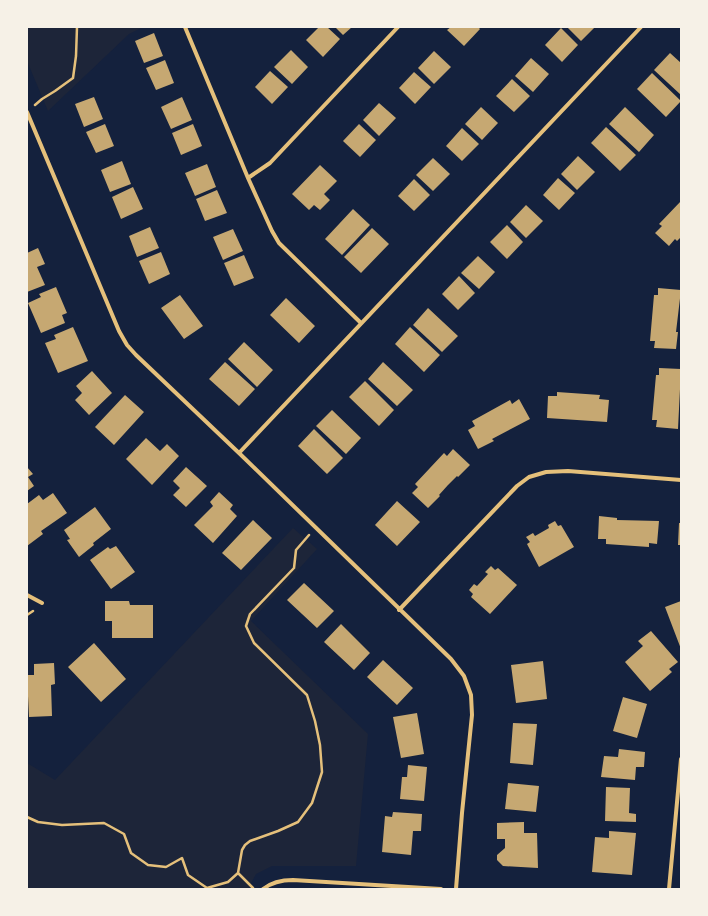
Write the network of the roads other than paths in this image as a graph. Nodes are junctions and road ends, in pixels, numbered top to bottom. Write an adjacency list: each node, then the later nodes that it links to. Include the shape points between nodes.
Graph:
1 (185, 27): 5 (street)
2 (398, 27): 5 (street, via 270,163)
3 (641, 27): 6 (street)
4 (27, 112): 7 (street, via 119,331 136,355)
5 (248, 178): 6 (street, via 279,243)
6 (361, 323): 7 (street)
7 (240, 453): 11 (street)
8 (681, 480): 11 (street, via 568,471 546,472 529,478 517,486)
9 (27, 595): 10 (street)
10 (42, 603)
11 (399, 610): 15 (street, via 451,659 464,676 471,695 472,716)
12 (681, 759): 16 (street)
13 (262, 889): 14 (street, via 268,884 294,880)
14 (441, 889)
15 (456, 889)
16 (669, 889)

